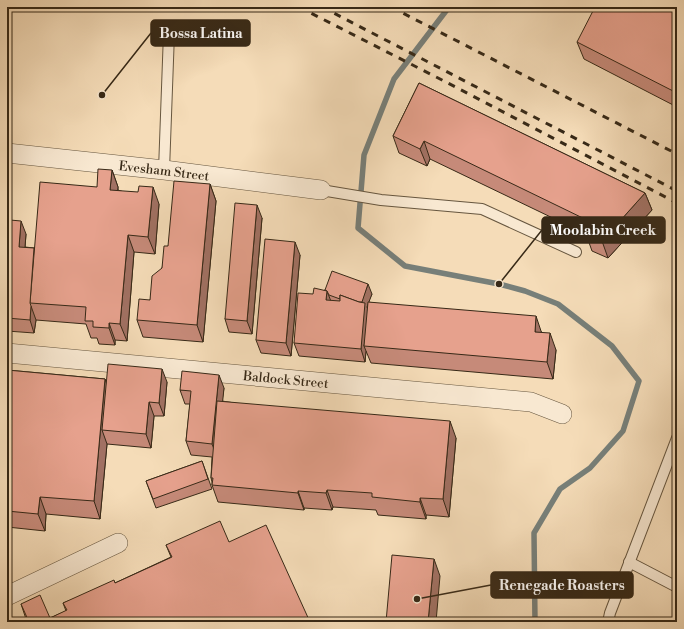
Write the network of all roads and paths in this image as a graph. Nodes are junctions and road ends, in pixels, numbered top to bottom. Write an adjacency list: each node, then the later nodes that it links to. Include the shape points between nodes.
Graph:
1 (168, 33): 3 (lane)
2 (7, 153): 3 (street, Evesham Street)
3 (164, 170): 4 (street, Evesham Street)
4 (321, 190): 5 (lane, via 381,200 482,209)
5 (576, 252)
6 (7, 353): 7 (street, Baldock Street, via 531,402)
7 (562, 414)
8 (677, 438): 10 (lane)
9 (118, 543): 12 (street)
10 (629, 562): 11 (lane); 13 (lane)
11 (677, 587)
12 (7, 596)
13 (608, 622)

